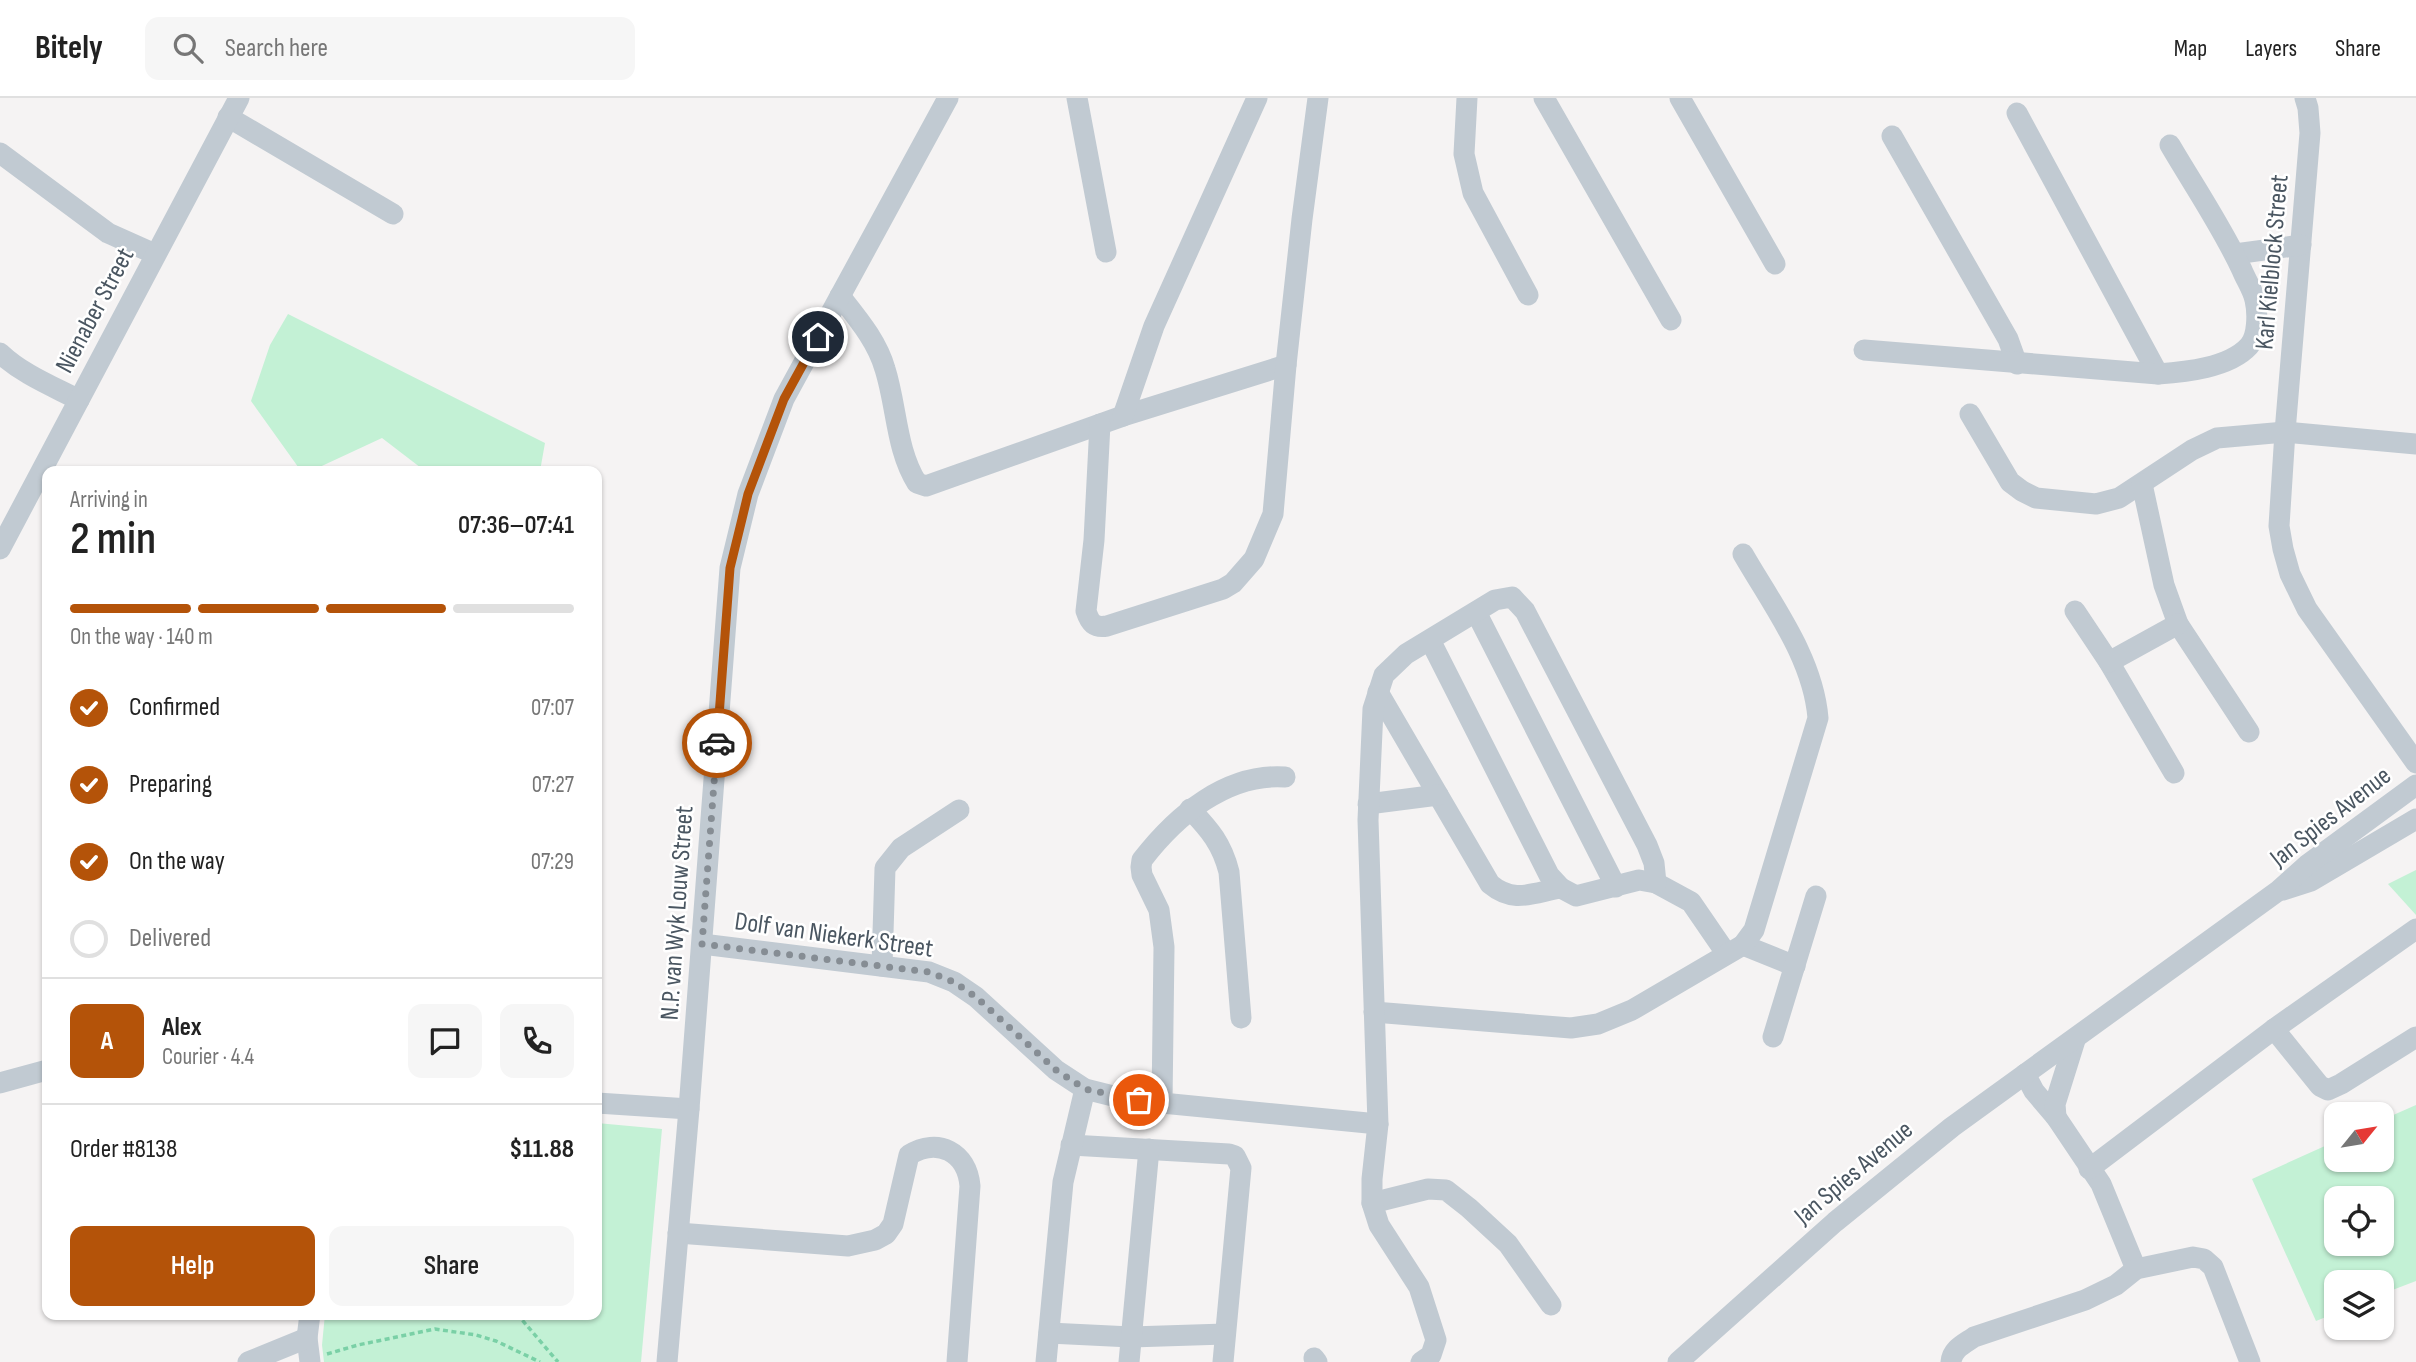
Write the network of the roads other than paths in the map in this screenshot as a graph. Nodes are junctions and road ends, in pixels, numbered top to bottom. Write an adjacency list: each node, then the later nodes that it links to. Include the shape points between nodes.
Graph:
1 (239, 98): 11 (street, Nienaber Street)
2 (948, 98): 22 (street, N.P. van Wyk Louw Street)
3 (1077, 98): 17 (street)
4 (1257, 98): 31 (street, via 1154,326)
5 (1318, 98): 27 (street)
6 (1467, 98): 21 (street, via 1464,154 1473,193)
7 (1544, 98): 23 (street)
8 (1680, 98): 20 (street)
9 (2305, 98): 16 (street, Karl Kielblock Street, via 2310,133)
10 (2017, 113): 28 (street)
11 (228, 117): 15 (street); 18 (street, Nienaber Street)
12 (1892, 136): 26 (street, via 2003,329)
13 (2170, 145): 19 (street)
14 (0, 153): 18 (street, via 108,233)
15 (393, 214)
16 (2301, 245): 19 (street); 33 (street, Karl Kielblock Street)
17 (1106, 252)
18 (155, 254): 29 (street, Nienaber Street)
19 (2235, 254): 28 (street, via 2255,299 2254,336 2249,346 2215,365)
20 (1775, 264)
21 (1528, 295)
22 (840, 296): 32 (street, via 876,345 904,456 918,483 938,483); 62 (street, N.P. van Wyk Louw Street, via 784,399 748,494 730,568)
23 (1671, 320)
24 (1864, 350): 26 (street)
25 (0, 353): 29 (street)
26 (2017, 364): 28 (street)
27 (1286, 365): 31 (street); 32 (street, via 1273,514 1254,559 1223,589 1104,627 1090,622 1086,611)
28 (2158, 374)
29 (79, 400): 35 (street, Nienaber Street)
30 (1970, 414): 36 (street, via 2010,482 2036,498 2096,505)
31 (1123, 416): 32 (street)
32 (1100, 424)
33 (2285, 432): 34 (street); 36 (street, via 2217,438); 47 (street, Karl Kielblock Street, via 2279,526 2290,574 2307,609)
34 (2416, 443)
35 (51, 466)
36 (2142, 484): 42 (street, via 2164,585)
37 (40, 493): 38 (street, Nienaber Street)
38 (0, 549)
39 (1744, 554): 63 (street, via 1807,666 1818,718 1754,930)
40 (2076, 611): 44 (street)
41 (1476, 612): 43 (street); 56 (street, via 1495,600 1512,597 1525,611 1647,845); 57 (street)
42 (2178, 624): 44 (street); 46 (street)
43 (1430, 640): 45 (street, via 1384,675); 58 (street, via 1549,875)
44 (2109, 662): 48 (street)
45 (1378, 692): 51 (street); 52 (street)
46 (2249, 732)
47 (2416, 763)
48 (2174, 773)
49 (1285, 777): 53 (street, via 1229,787)
50 (2416, 785): 59 (street, Jan Spies Avenue, via 2306,865)
51 (1438, 795): 52 (street); 58 (street, via 1490,884 1501,893 1511,897)
52 (1368, 804): 66 (street)
53 (1190, 809): 67 (street, via 1218,842 1229,872); 77 (street, via 1151,848 1141,867 1158,910 1164,947)
54 (959, 810): 64 (street, via 901,848 885,868)
55 (2416, 819): 59 (street, Jan Spies Avenue, via 2311,881)
56 (1656, 883): 57 (street, via 1639,880); 63 (street, via 1691,902)
57 (1616, 887): 58 (street, via 1577,896)
58 (1561, 888)
59 (2278, 891): 71 (street, Jan Spies Avenue)
60 (1816, 896): 65 (street)
61 (2416, 929): 68 (street)
62 (702, 944): 64 (street, Dolf van Niekerk Street); 78 (street, N.P. van Wyk Louw Street)
63 (1735, 949): 65 (street); 66 (street, via 1632,1010 1598,1024 1571,1028)
64 (882, 966): 75 (street, Dolf van Niekerk Street, via 929,972 954,982 1056,1070)
65 (1795, 966): 69 (street)
66 (1374, 1012): 80 (street)
67 (1241, 1018)
68 (2274, 1029): 70 (street, via 2328,1090); 83 (street)
69 (1773, 1037)
70 (2416, 1037)
71 (2075, 1040): 73 (street, Jan Spies Avenue); 79 (street, via 2055,1104)
72 (42, 1071): 74 (street)
73 (2025, 1074): 79 (street); 101 (street, Jan Spies Avenue, via 1835,1222)
74 (0, 1083)
75 (1085, 1089): 77 (street, Dolf van Niekerk Street); 81 (street)
76 (602, 1103): 78 (street)
77 (1162, 1103): 80 (street, Dolf van Niekerk Street)
78 (689, 1109): 85 (street, N.P. van Wyk Louw Street)
79 (2056, 1117): 83 (street)
80 (1378, 1125): 84 (street)
81 (1072, 1145): 82 (street); 89 (street, via 1063,1182)
82 (1149, 1149): 90 (street, via 1229,1154 1239,1162); 91 (street)
83 (2089, 1169): 86 (street, via 2105,1192)
84 (1373, 1203): 87 (street, via 1428,1189 1446,1190 1508,1244); 100 (street, via 1379,1225 1419,1287 1436,1340 1431,1355)
85 (678, 1233): 95 (street, N.P. van Wyk Louw Street); 96 (street, via 848,1246 875,1240 893,1224 909,1155 928,1148 954,1152 968,1168 970,1186)
86 (2136, 1269): 102 (street, via 2085,1300 1974,1337 1958,1347); 103 (street, via 2193,1257 2210,1262)
87 (1551, 1305)
88 (309, 1320): 92 (street)
89 (1049, 1334): 91 (street); 97 (street)
90 (1225, 1334): 91 (street); 99 (street)
91 (1132, 1337): 98 (street)
92 (307, 1338): 93 (street); 94 (street)
93 (318, 1358)
94 (248, 1362)
95 (667, 1362)
96 (957, 1362)
97 (1046, 1362)
98 (1129, 1362)
99 (1223, 1362)
100 (1421, 1362)
101 (1678, 1362)
102 (1951, 1362)
103 (2250, 1362)

